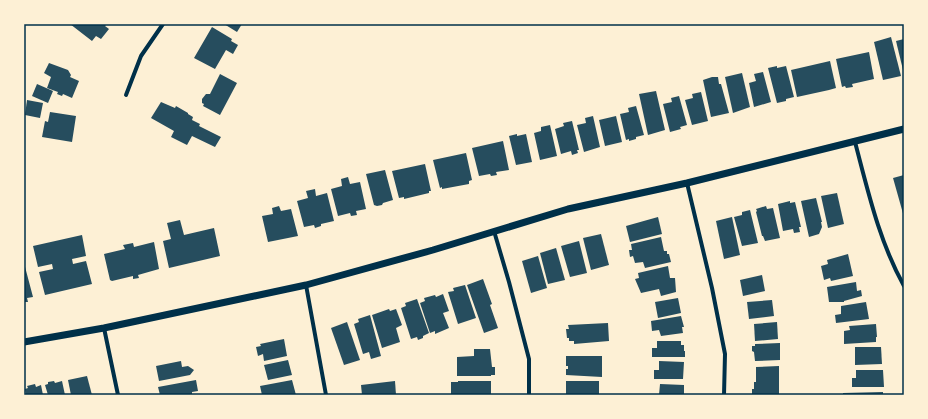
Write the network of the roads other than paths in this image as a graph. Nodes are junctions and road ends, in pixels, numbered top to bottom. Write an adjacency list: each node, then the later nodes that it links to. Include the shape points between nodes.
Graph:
1 (163, 24): 2 (street, via 141,56)
2 (126, 96)
3 (904, 129): 4 (street)
4 (855, 142): 5 (street); 8 (street, via 873,212)
5 (687, 184): 6 (street, via 568,209); 14 (street, via 725,354)
6 (494, 231): 7 (street); 13 (street, via 529,359)
7 (306, 285): 9 (street); 12 (street)
8 (904, 286)
9 (104, 328): 10 (street); 11 (street)
10 (24, 342)
11 (118, 395)
12 (326, 395)
13 (529, 395)
14 (724, 395)

